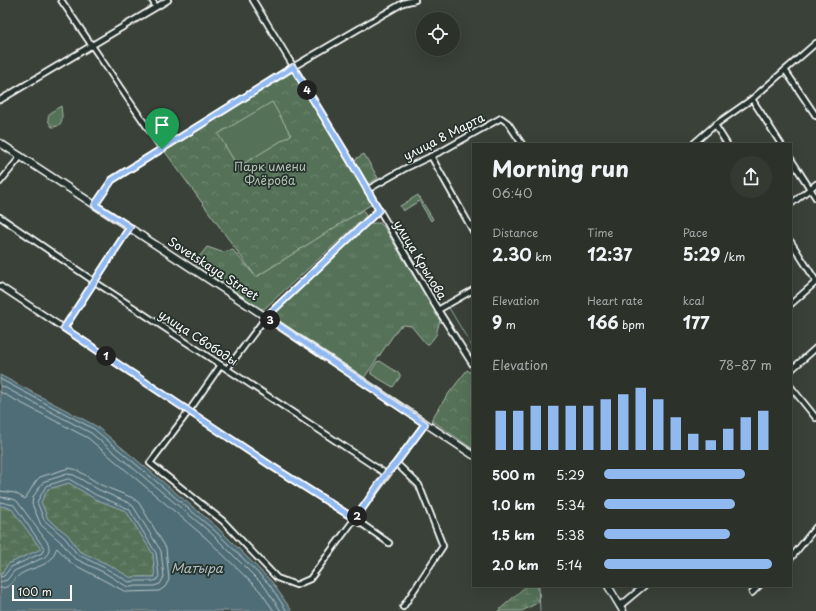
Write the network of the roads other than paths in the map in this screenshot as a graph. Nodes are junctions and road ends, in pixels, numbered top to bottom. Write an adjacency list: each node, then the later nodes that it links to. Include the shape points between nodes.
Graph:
1 (60, 0): 8 (street)
2 (152, 0): 6 (street)
3 (168, 0): 6 (street)
4 (253, 0): 9 (street, улица Крылова)
5 (415, 0): 9 (street, via 403,3)
6 (156, 7): 8 (street)
7 (816, 43): 10 (street)
8 (91, 45): 12 (street); 20 (street)
9 (293, 67): 20 (street); 27 (street, улица Крылова)
10 (785, 70): 11 (street); 13 (street)
11 (752, 99): 14 (street); 19 (street)
12 (0, 100)
13 (816, 116)
14 (715, 125): 17 (street); 18 (street)
15 (0, 143): 21 (main road, Sovetskaya Street)
16 (521, 143): 22 (street, улица 8 Марта, via 508,122 501,118)
17 (693, 143)
18 (726, 143)
19 (780, 143)
20 (162, 149): 30 (street, via 112,180)
21 (20, 156): 24 (street); 30 (main road, Sovetskaya Street)
22 (431, 156): 27 (street, улица 8 Марта); 34 (street)
23 (792, 161): 26 (street)
24 (0, 182)
25 (816, 184): 26 (street)
26 (810, 189): 28 (street); 29 (street)
27 (367, 190): 31 (street, улица Крылова)
28 (816, 198)
29 (792, 203)
30 (95, 205): 33 (main road, Sovetskaya Street)
31 (379, 210): 41 (street, улица Крылова); 42 (street)
32 (0, 217): 37 (street, улица Свободы)
33 (130, 227): 37 (street); 42 (main road, Sovetskaya Street)
34 (472, 229)
35 (792, 244): 36 (street)
36 (816, 281): 40 (street)
37 (95, 282): 43 (street); 46 (street, улица Свободы)
38 (0, 286): 43 (street)
39 (472, 291): 41 (street)
40 (792, 303)
41 (438, 310): 45 (street, улица Крылова)
42 (266, 317): 47 (street); 52 (main road, Sovetskaya Street)
43 (64, 328): 50 (street)
44 (816, 348): 48 (street)
45 (472, 363)
46 (221, 365): 47 (street, улица Свободы); 50 (street)
47 (227, 369): 55 (street, улица Свободы)
48 (792, 369)
49 (792, 388): 51 (street)
50 (189, 411): 56 (street); 56 (street, via 150,463 223,521 277,578 296,585 310,579)
51 (816, 418)
52 (425, 424): 53 (main road, Sovetskaya Street); 54 (street)
53 (472, 454)
54 (396, 463): 55 (street); 64 (street, via 419,485 443,546)
55 (386, 474): 56 (street)
56 (355, 519): 58 (street)
57 (816, 527): 59 (street)
58 (389, 543)
59 (792, 556)
60 (609, 587): 65 (main road)
61 (643, 587): 65 (street)
62 (758, 587): 63 (street)
63 (752, 593)
64 (403, 607)
65 (622, 608)

